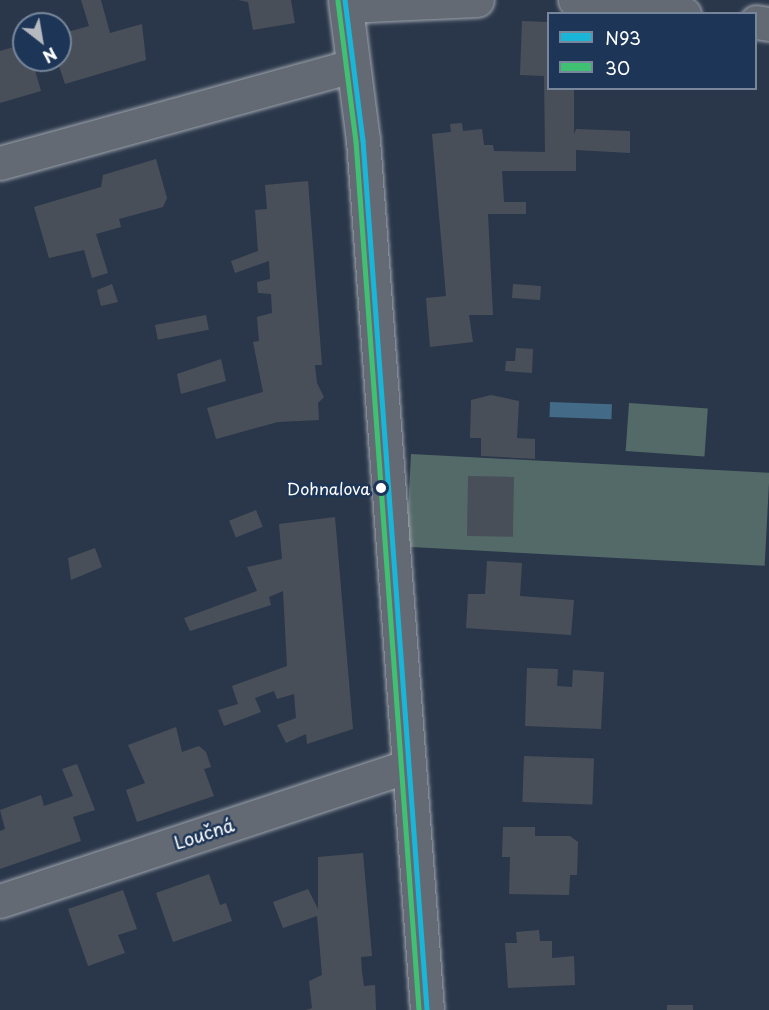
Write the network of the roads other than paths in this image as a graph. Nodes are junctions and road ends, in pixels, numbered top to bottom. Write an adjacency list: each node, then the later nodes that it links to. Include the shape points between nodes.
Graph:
1 (477, 0): 3 (street)
2 (575, 0): 4 (street)
3 (346, 3): 5 (street)
4 (668, 12)
5 (353, 66): 6 (street); 7 (street, via 363,140)
6 (0, 163)
7 (408, 766): 8 (street, Loučná); 9 (street)
8 (0, 901)
9 (427, 1010)

